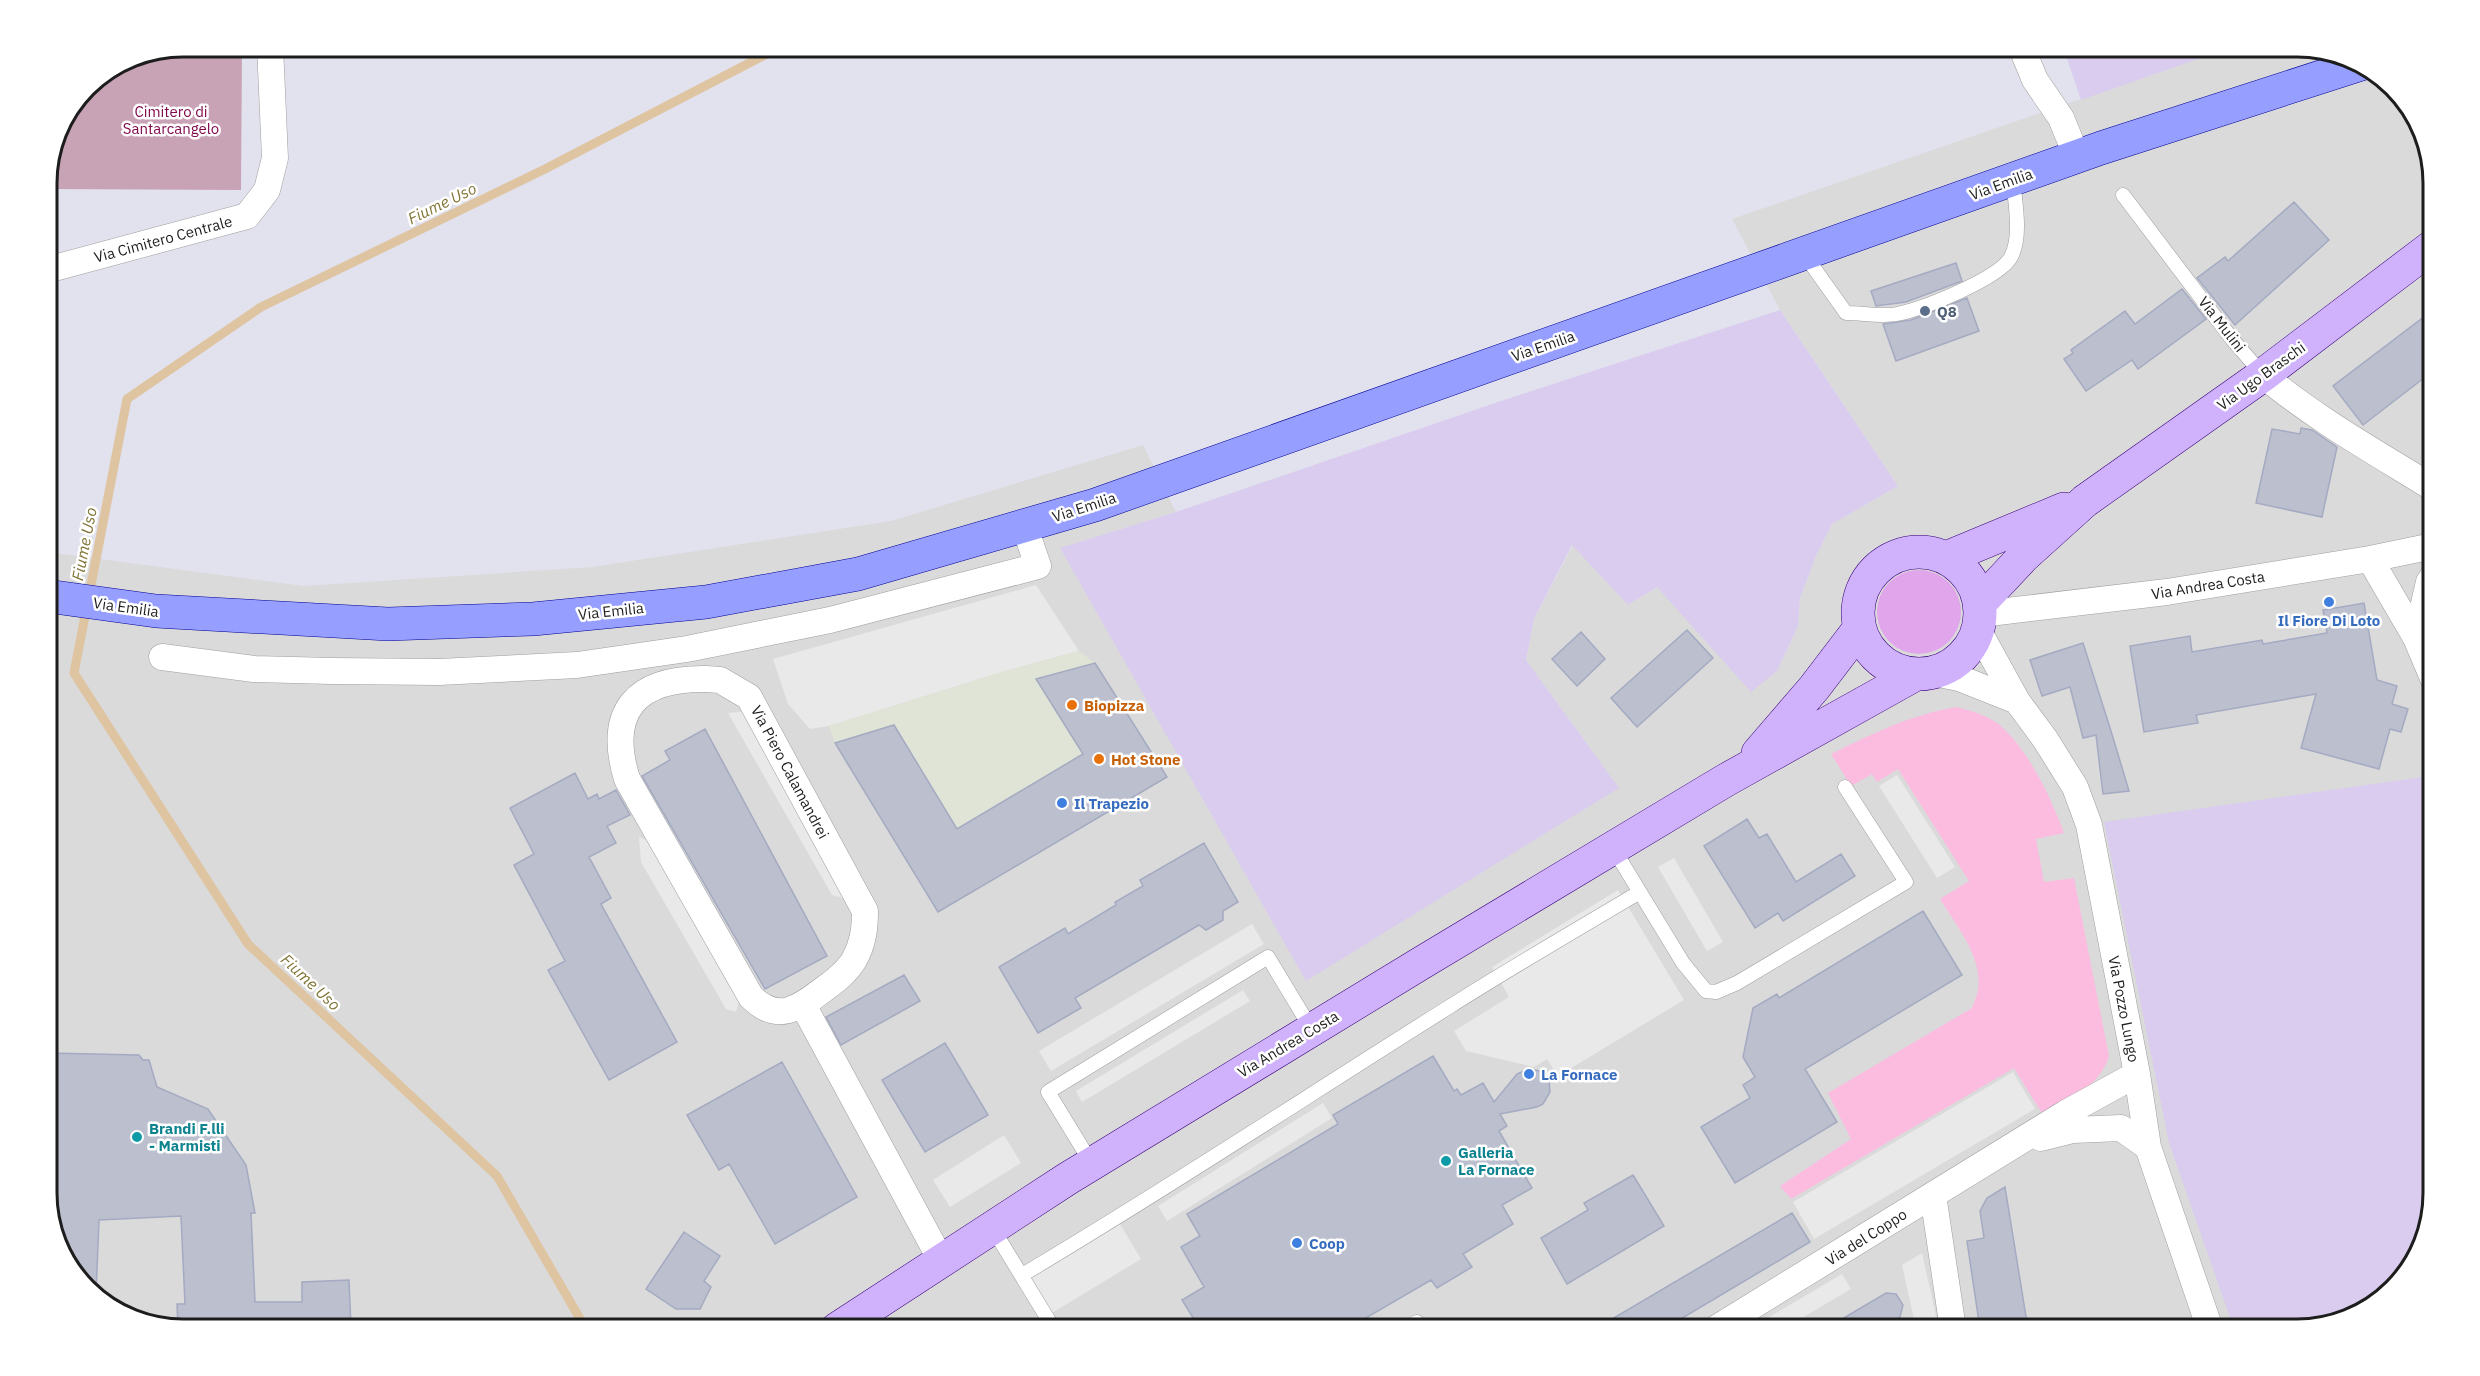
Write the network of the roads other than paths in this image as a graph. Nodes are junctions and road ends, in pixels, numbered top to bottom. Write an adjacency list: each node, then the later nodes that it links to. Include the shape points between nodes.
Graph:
1 (270, 57): 9 (street, Via Cimitero Centrale, via 275,158 267,190 247,216)
2 (2026, 57): 4 (street, via 2061,118)
3 (2348, 68): 4 (main road, Via Emilia)
4 (2077, 157): 5 (main road, Via Emilia)
5 (2013, 180): 7 (main road, Via Emilia); 7 (lane, via 2018,224 2010,258 1980,283 1895,315 1846,313)
6 (2123, 195): 10 (lane, Via Mulini)
7 (1804, 254): 13 (main road, Via Emilia, via 1106,501)
8 (2423, 254): 10 (street, Via Ugo Braschi)
9 (57, 267)
10 (2263, 375): 11 (street, Via Mulini, via 2293,400); 12 (street, Via Ugo Braschi)
11 (2423, 482)
12 (2085, 501): 15 (street, Via Ugo Braschi); 19 (street, Via Ugo Braschi, via 2023,557)
13 (1024, 525): 17 (main road, Via Emilia, via 858,574 706,602 533,620 388,624 156,612); 23 (street, via 1038,566 830,620 687,649 577,665 439,672 254,669)
14 (2423, 548): 16 (street, Via Andrea Costa)
15 (1946, 558): 19 (street, via 1974,584); 20 (street, via 1927,552 1907,552 1888,559 1862,589 1857,609)
16 (2370, 559): 19 (street, Via Andrea Costa, via 2167,592); 21 (street)
17 (57, 597)
18 (2423, 608): 21 (street)
19 (1979, 615): 24 (street, via 1972,644 1962,657 1948,667); 25 (street, Via Pozzo Lungo)
20 (1859, 629): 24 (street, via 1880,661 1897,671); 26 (street, Via Andrea Costa)
21 (2416, 638): 22 (street)
22 (2423, 654)
23 (162, 657)
24 (1925, 674): 25 (street, via 1959,678); 26 (street, Via Andrea Costa)
25 (2017, 700): 32 (street, Via Pozzo Lungo, via 2075,787 2089,825)
26 (1745, 769): 28 (street, Via Andrea Costa)
27 (1845, 787): 29 (lane, via 1906,882 1737,983 1716,992 1706,991 1683,963)
28 (1612, 848): 29 (lane); 31 (street, Via Andrea Costa)
29 (1640, 892): 39 (lane, via 1450,1006)
30 (803, 1005): 30 (street, Via Piero Calamandrei, via 839,978 854,961 864,935 865,911 749,696 720,680 670,680 632,702 623,722 620,738 627,779 751,997 766,1009 787,1011); 38 (street)
31 (1312, 1030): 35 (street, Via Andrea Costa); 35 (lane, via 1268,957 1048,1092)
32 (2137, 1074): 33 (street, Via del Coppo); 34 (street, Via Pozzo Lungo)
33 (2017, 1145): 34 (street, Via del Coppo, via 2073,1130 2121,1128); 36 (street, Via del Coppo)
34 (2148, 1147): 44 (street, Via Pozzo Lungo)
35 (1092, 1164): 37 (street, Via Andrea Costa)
36 (1933, 1195): 42 (street, Via del Coppo); 43 (street)
37 (993, 1229): 38 (street, Via Andrea Costa); 39 (lane)
38 (942, 1262): 40 (street, Via Andrea Costa)
39 (1022, 1275): 41 (lane)
40 (853, 1319)
41 (1048, 1319)
42 (1731, 1319)
43 (1952, 1319)
44 (2207, 1319)

